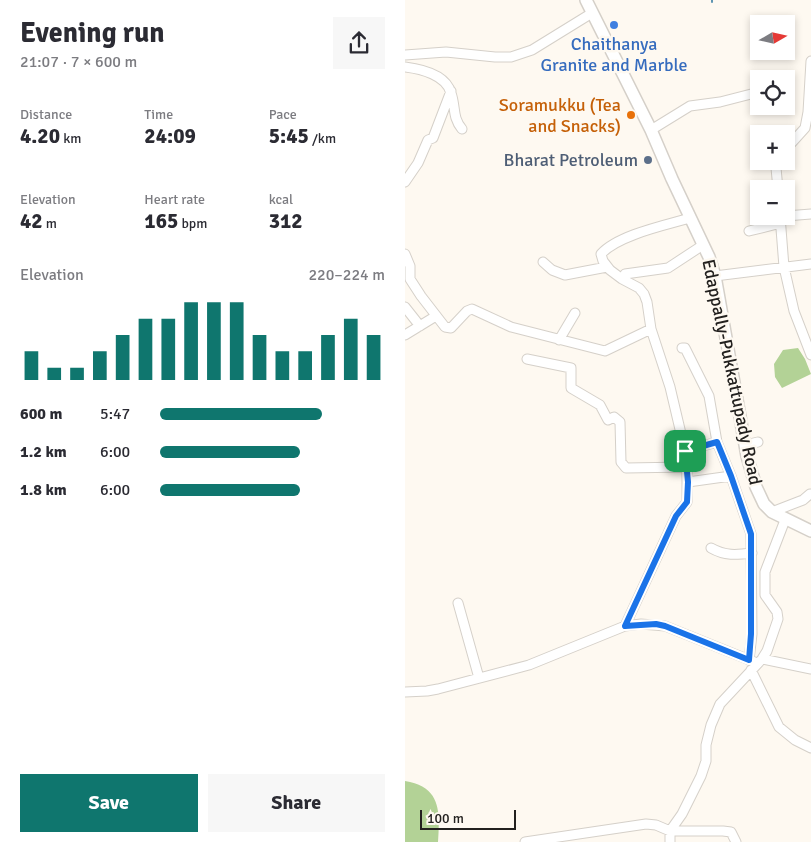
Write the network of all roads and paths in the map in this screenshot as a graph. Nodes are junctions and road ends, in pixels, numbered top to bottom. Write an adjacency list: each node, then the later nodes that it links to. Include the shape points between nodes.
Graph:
1 (586, 0): 2 (main road, Edappally-Pukkattupady Road)
2 (592, 13): 3 (street, via 532,50 511,56 446,52); 9 (main road, Edappally-Pukkattupady Road)
3 (405, 55)
4 (811, 61): 10 (street, via 805,128)
5 (405, 67): 6 (street, via 440,78)
6 (451, 91): 8 (street, via 455,122); 11 (street, via 433,138 428,140)
7 (750, 94): 9 (street, via 690,106)
8 (462, 129)
9 (651, 130): 14 (main road, Edappally-Pukkattupady Road)
10 (795, 139)
11 (405, 182)
12 (811, 214): 13 (street)
13 (795, 216)
14 (690, 218): 18 (main road, Edappally-Pukkattupady Road); 22 (street, via 640,233 606,248 601,254)
15 (765, 225): 17 (street)
16 (783, 225): 23 (street)
17 (749, 231)
18 (703, 245): 24 (street, via 668,268); 25 (main road, Edappally-Pukkattupady Road)
19 (405, 254): 28 (street, via 411,279)
20 (543, 262): 22 (street, via 565,275)
21 (811, 264): 23 (street)
22 (607, 267): 30 (street, via 644,294)
23 (783, 267): 25 (street); 34 (street, via 794,311)
24 (625, 274)
25 (715, 276): 38 (main road, Edappally-Pukkattupady Road)
26 (405, 307): 29 (street)
27 (575, 313): 32 (street)
28 (435, 316): 29 (street); 32 (street, via 445,327 451,328 472,309 511,327)
29 (420, 326): 31 (street)
30 (651, 329): 32 (street, via 605,351); 39 (street, via 670,387)
31 (405, 335)
32 (559, 340)
33 (682, 348): 36 (street, via 685,348 709,396)
34 (810, 349)
35 (527, 359): 40 (street, via 571,368 571,388 600,405 608,420 614,417 621,422 621,462 626,468)
36 (717, 442): 39 (street); 41 (street)
37 (758, 442): 38 (street)
38 (745, 445): 44 (main road, Edappally-Pukkattupady Road, via 756,487)
39 (685, 451): 40 (street)
40 (686, 467): 42 (street)
41 (731, 476): 42 (street); 48 (street, via 751,534)
42 (688, 482): 50 (street, via 687,502 676,516)
43 (810, 494): 44 (street)
44 (772, 512): 45 (main road, Edappally-Pukkattupady Road)
45 (785, 520): 46 (main road, Edappally-Pukkattupady Road); 51 (street, via 765,572 765,595 778,619 767,651)
46 (811, 531)
47 (711, 548): 48 (street, via 720,554)
48 (752, 553): 51 (street, via 751,634)
49 (458, 603): 54 (street)
50 (625, 626): 51 (street, via 665,626); 54 (street, via 529,664)
51 (756, 661): 52 (street); 53 (street)
52 (811, 669)
53 (751, 670): 56 (street, via 779,728); 57 (street, via 720,704 711,725 701,776)
54 (479, 678): 55 (street, via 427,691)
55 (405, 692)
56 (811, 748)
57 (670, 831): 58 (street, via 646,824); 60 (street); 61 (street, via 731,832)
58 (546, 841): 59 (street)
59 (525, 842)
60 (670, 842)
61 (736, 842)

